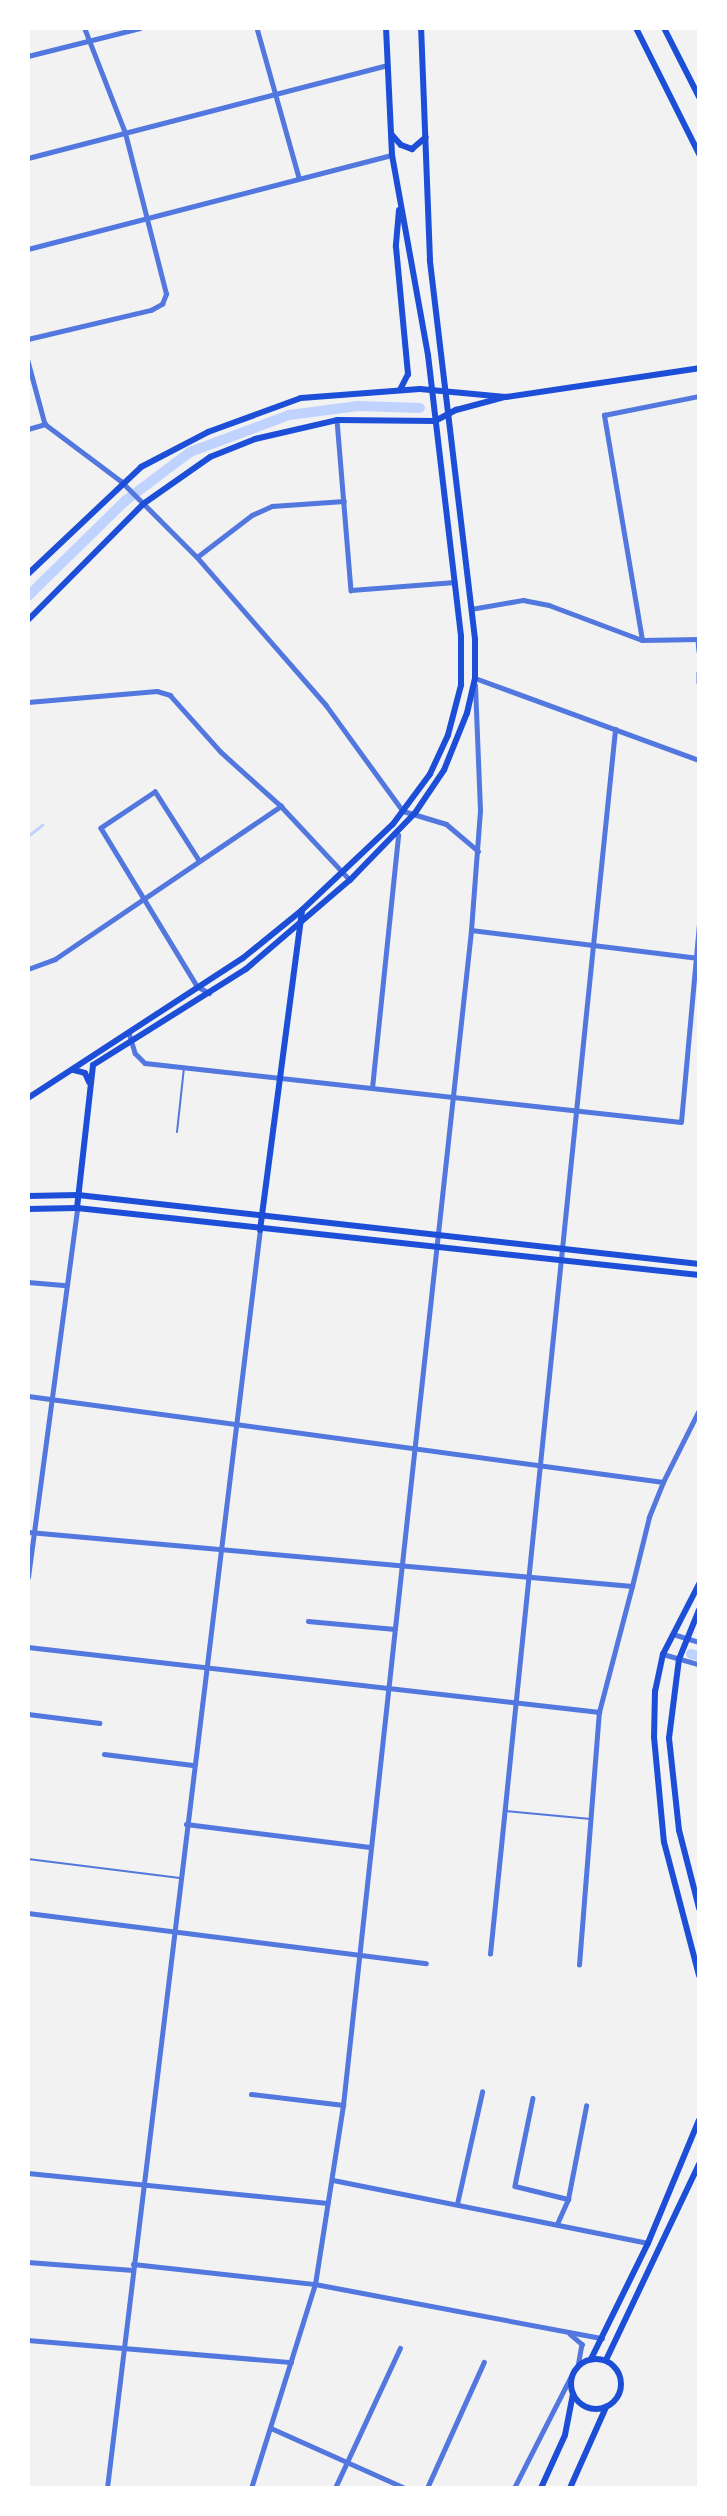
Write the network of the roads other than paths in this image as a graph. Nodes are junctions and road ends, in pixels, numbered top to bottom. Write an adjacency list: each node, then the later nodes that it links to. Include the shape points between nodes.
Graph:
1 (84, 28): 8 (street)
2 (140, 28): 8 (street)
3 (257, 28): 11 (street)
4 (386, 28): 10 (main road)
5 (421, 28): 15 (main road)
6 (636, 28): 17 (main road)
7 (664, 28): 12 (main road)
8 (88, 44): 9 (street); 13 (street)
9 (28, 56)
10 (388, 65): 11 (street); 14 (main road)
11 (274, 94): 13 (street); 19 (street)
12 (699, 97)
13 (125, 132): 18 (street); 21 (street)
14 (391, 133): 15 (main road, via 412,149); 16 (main road)
15 (426, 137): 28 (main road, via 430,260)
16 (392, 155): 19 (street); 20 (main road)
17 (699, 155)
18 (28, 158)
19 (299, 177): 21 (street)
20 (400, 203): 26 (main road, via 396,247 408,373); 27 (main road)
21 (148, 218): 22 (street); 23 (street, via 166,294 162,304)
22 (28, 249)
23 (28, 339)
24 (28, 361): 34 (street)
25 (699, 368): 30 (main road)
26 (400, 390): 27 (main road); 36 (main road, via 328,393 269,408 179,445)
27 (432, 391): 28 (main road); 33 (main road)
28 (446, 394): 30 (main road); 31 (main road)
29 (699, 396): 44 (street, via 604,415)
30 (506, 397): 31 (main road)
31 (448, 414): 33 (main road); 42 (main road)
32 (337, 420): 33 (main road); 37 (street); 38 (main road, via 255,439 210,457)
33 (435, 421): 41 (main road)
34 (45, 424): 35 (street); 36 (street)
35 (28, 429)
36 (121, 481): 38 (street); 40 (main road)
37 (344, 501): 39 (street, via 272,506 251,515); 41 (street, via 351,590)
38 (141, 502): 39 (street); 43 (main road)
39 (197, 556): 54 (street, via 326,705)
40 (28, 574)
41 (455, 582): 54 (main road, via 462,656 455,710 435,766)
42 (471, 609): 44 (street, via 523,600 549,605); 48 (main road)
43 (28, 620)
44 (642, 640): 45 (street)
45 (698, 640): 46 (street)
46 (699, 651)
47 (699, 673): 49 (street)
48 (475, 678): 51 (street); 55 (main road, via 459,740); 57 (street, via 480,751)
49 (699, 682)
50 (28, 702): 53 (street, via 131,692 170,695 221,752)
51 (615, 729): 52 (street); 66 (street)
52 (699, 760)
53 (281, 806): 58 (street); 59 (street)
54 (403, 811): 55 (street); 59 (main road)
55 (415, 813): 56 (main road); 57 (street, via 446,824)
56 (398, 835): 60 (main road); 77 (street)
57 (478, 851): 65 (street)
58 (199, 861): 61 (street); 61 (street, via 157,795 151,793 101,828)
59 (341, 874): 60 (street); 62 (main road)
60 (351, 880): 64 (main road)
61 (141, 899): 68 (street, via 55,959); 69 (street)
62 (302, 910): 64 (main road); 69 (main road, via 243,958)
63 (699, 925): 67 (street)
64 (298, 927): 70 (main road); 75 (main road)
65 (471, 930): 66 (street); 78 (street)
66 (593, 945): 67 (street); 80 (street)
67 (698, 958): 80 (street, via 681,1122)
68 (28, 969)
69 (197, 986): 70 (street); 71 (main road)
70 (209, 993): 72 (main road)
71 (129, 1033): 72 (street); 74 (main road)
72 (132, 1041): 73 (street, via 135,1053 145,1063); 76 (main road, via 93,1065)
73 (184, 1067): 75 (street); 81 (lane)
74 (74, 1070): 76 (main road, via 85,1073); 79 (main road)
75 (277, 1077): 77 (street); 87 (main road)
76 (90, 1084): 82 (main road)
77 (372, 1088): 78 (street)
78 (452, 1097): 80 (street); 91 (street)
79 (28, 1098)
80 (576, 1111): 94 (street)
81 (177, 1132)
82 (78, 1195): 83 (main road); 84 (main road); 86 (main road)
83 (28, 1196)
84 (76, 1208): 85 (main road); 88 (main road); 99 (street)
85 (28, 1209)
86 (207, 1210): 87 (main road); 88 (main road)
87 (262, 1217): 89 (main road); 90 (main road)
88 (206, 1224): 90 (main road)
89 (368, 1228): 91 (main road); 92 (main road)
90 (260, 1230): 92 (main road); 103 (street)
91 (437, 1235): 93 (street); 94 (main road)
92 (367, 1240): 93 (main road)
93 (436, 1247): 95 (main road); 104 (street)
94 (562, 1248): 95 (street); 96 (main road)
95 (561, 1260): 97 (main road); 105 (street)
96 (699, 1264)
97 (699, 1275)
98 (28, 1282): 99 (street)
99 (66, 1285): 101 (street)
100 (28, 1396): 101 (street)
101 (50, 1399): 103 (street); 107 (street)
102 (699, 1410): 106 (street)
103 (235, 1424): 104 (street); 108 (street)
104 (414, 1449): 105 (street); 109 (street)
105 (540, 1466): 106 (street); 110 (street)
106 (663, 1482): 113 (street)
107 (31, 1533): 108 (street); 111 (street)
108 (220, 1549): 109 (street); 124 (street)
109 (401, 1565): 110 (street); 116 (street)
110 (528, 1576): 113 (street); 126 (street)
111 (28, 1577)
112 (699, 1584): 117 (main road)
113 (632, 1586): 127 (street)
114 (699, 1610): 118 (main road)
115 (308, 1621): 116 (street)
116 (395, 1629): 125 (street)
117 (673, 1634): 118 (street); 121 (main road)
118 (686, 1638): 119 (street); 122 (main road)
119 (699, 1642)
120 (28, 1647): 124 (street)
121 (663, 1654): 122 (street); 145 (main road, via 655,1691 657,1798)
122 (679, 1659): 123 (street); 138 (main road, via 670,1720 670,1767 679,1829)
123 (699, 1664)
124 (206, 1667): 125 (street); 131 (street)
125 (390, 1688): 126 (street); 135 (street)
126 (515, 1703): 127 (street); 132 (street)
127 (599, 1712): 133 (street)
128 (28, 1714): 129 (street)
129 (99, 1723)
130 (104, 1754): 131 (street)
131 (194, 1765): 134 (street)
132 (505, 1811): 133 (lane); 141 (street)
133 (592, 1819): 144 (street)
134 (186, 1824): 135 (street); 137 (street)
135 (370, 1847): 142 (street)
136 (28, 1859): 137 (lane)
137 (181, 1878): 140 (street)
138 (699, 1908)
139 (28, 1913): 140 (street)
140 (176, 1930): 142 (street); 155 (street)
141 (490, 1954)
142 (358, 1955): 143 (street); 149 (street)
143 (426, 1963)
144 (579, 1965)
145 (699, 1975)
146 (482, 2092): 158 (street)
147 (251, 2094): 149 (street)
148 (533, 2098): 156 (street, via 515,2186)
149 (343, 2105): 154 (street)
150 (586, 2106): 156 (street)
151 (699, 2120): 160 (main road)
152 (699, 2164): 170 (main road)
153 (28, 2173): 155 (street)
154 (333, 2180): 157 (street); 158 (street)
155 (144, 2183): 157 (street); 162 (street)
156 (568, 2199): 159 (street)
157 (328, 2203): 163 (street)
158 (457, 2204): 159 (street)
159 (557, 2224): 160 (street)
160 (648, 2243): 165 (main road)
161 (28, 2262): 162 (street)
162 (133, 2267): 163 (street); 168 (street)
163 (315, 2284): 164 (street); 171 (street)
164 (566, 2332): 165 (street); 173 (street, via 582,2344)
165 (603, 2338): 169 (main road)
166 (28, 2340): 168 (street)
167 (400, 2348): 178 (street)
168 (124, 2350): 171 (street); 179 (street)
169 (591, 2359): 170 (main road); 173 (main road)
170 (606, 2360): 176 (main road, via 620,2373 622,2383 618,2398)
171 (292, 2362): 177 (street)
172 (485, 2362): 183 (street)
173 (578, 2366): 174 (main road)
174 (572, 2374): 175 (main road); 184 (street)
175 (573, 2394): 176 (main road, via 587,2407); 185 (main road, via 565,2435)
176 (606, 2407): 186 (main road)
177 (271, 2428): 178 (street); 180 (street)
178 (347, 2461): 181 (street); 182 (street)
179 (107, 2488)
180 (251, 2488)
181 (335, 2488)
182 (405, 2488)
183 (427, 2488)
184 (514, 2488)
185 (541, 2488)
186 (570, 2488)

